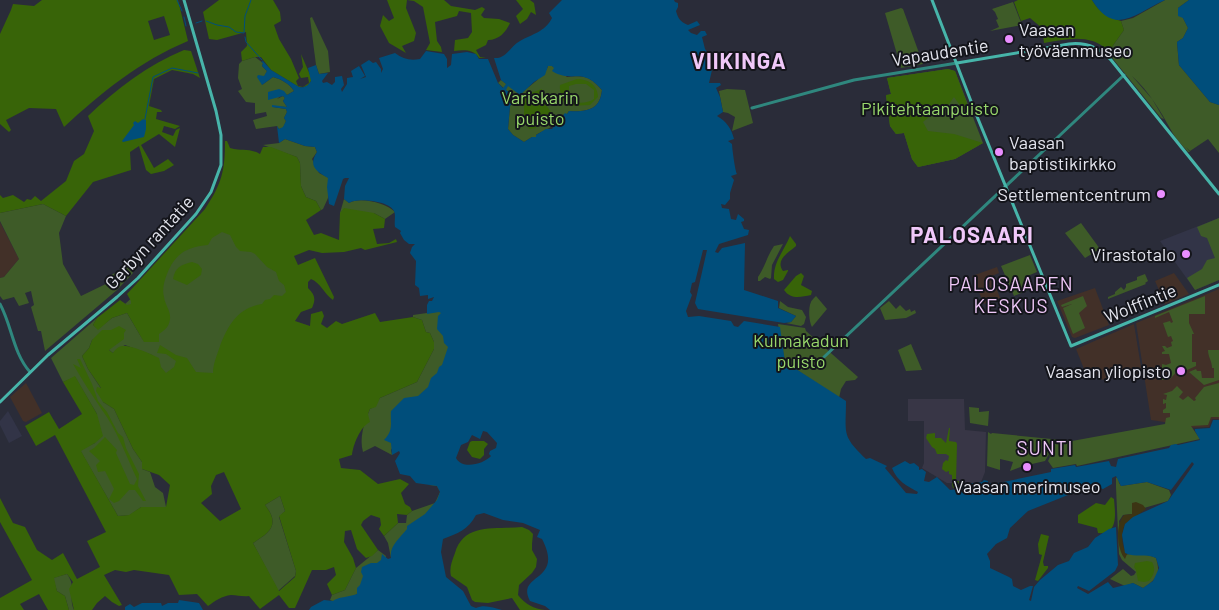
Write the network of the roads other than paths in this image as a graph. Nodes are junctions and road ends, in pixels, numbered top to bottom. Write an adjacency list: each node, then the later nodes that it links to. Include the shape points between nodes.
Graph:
1 (184, 0): 11 (main road, Gerbyn rantatie, via 220,126 222,156 215,183 202,207 138,278)
2 (932, 0): 3 (main road)
3 (957, 63): 4 (main road, Vapaudentie, via 1077,43 1102,51); 5 (street, Vapaudentie, via 854,80); 6 (main road)
4 (1124, 75): 6 (street); 7 (main road, Vapaudentie)
5 (752, 108)
6 (1006, 186): 8 (main road, Wolffintie, via 1071,346); 10 (street)
7 (1219, 194)
8 (1219, 285)
9 (0, 304): 11 (street, via 20,358)
10 (824, 357)
11 (30, 372): 12 (main road, Gerbyn rantatie)
12 (0, 402)

